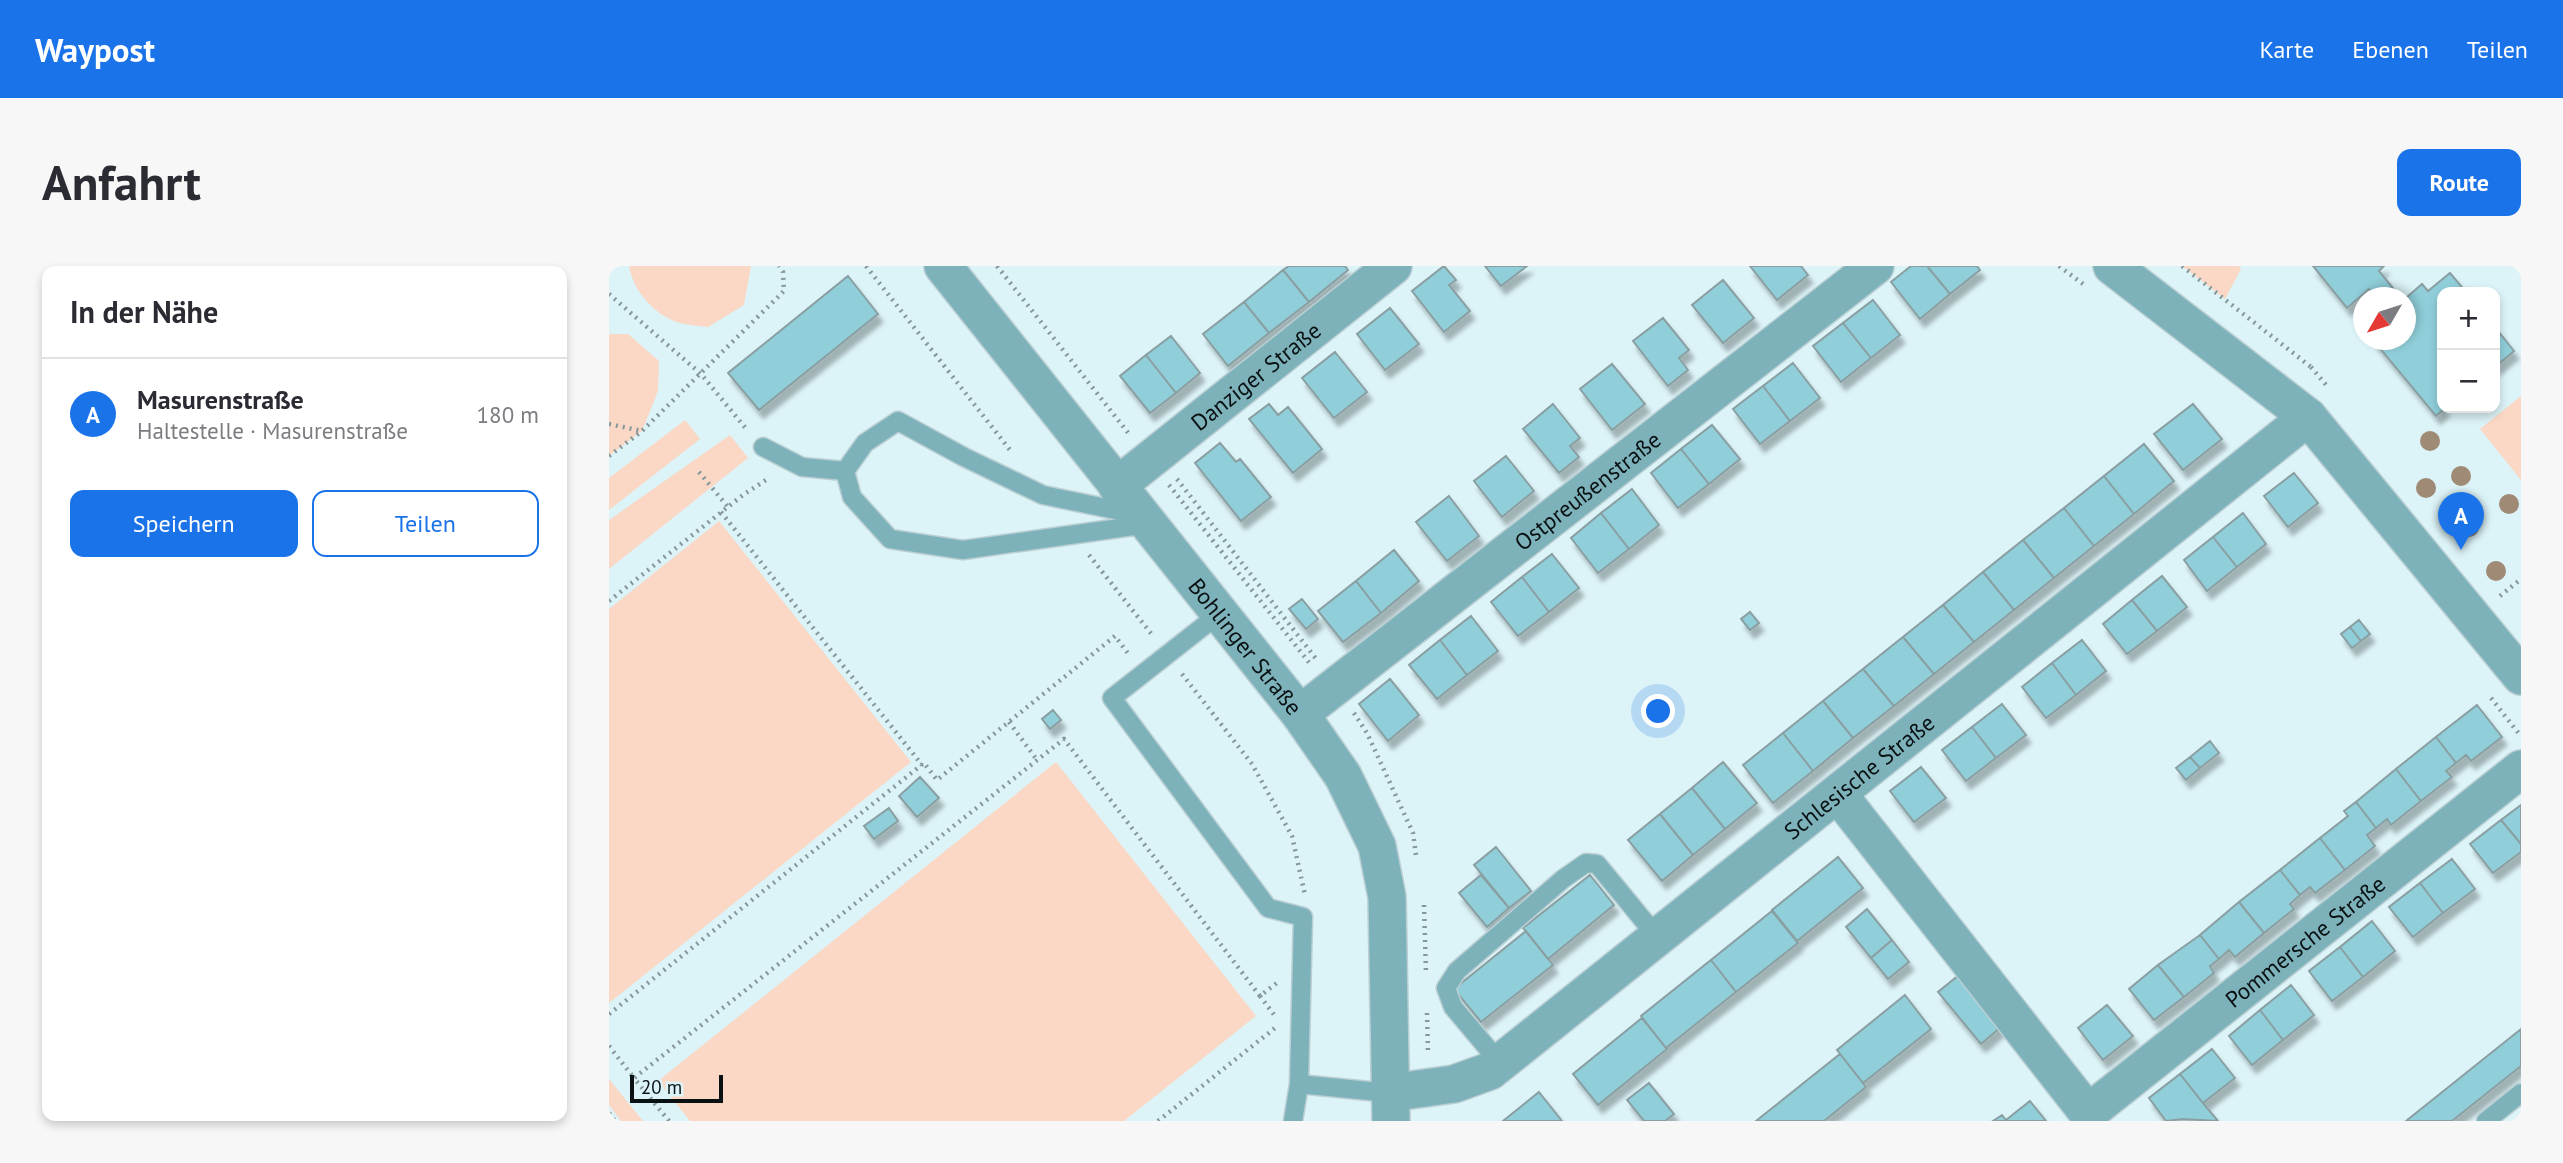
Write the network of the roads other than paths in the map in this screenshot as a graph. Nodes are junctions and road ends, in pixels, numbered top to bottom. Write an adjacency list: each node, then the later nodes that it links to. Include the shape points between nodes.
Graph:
1 (943, 266): 8 (street, Bohlinger Straße)
2 (1393, 266): 8 (street, Danziger Straße)
3 (1875, 266): 12 (street, Ostpreußenstraße)
4 (2102, 278): 5 (street)
5 (2308, 417): 11 (street); 14 (street, Schlesische Straße)
6 (764, 447): 7 (lane, via 802,467)
7 (845, 471): 9 (lane, via 865,443 898,421 1043,495); 9 (lane, via 852,497 890,539 963,550)
8 (1117, 486): 9 (street, Bohlinger Straße)
9 (1144, 519): 10 (street, Bohlinger Straße)
10 (1219, 614): 12 (street, Bohlinger Straße); 17 (lane, via 1112,698 1268,908 1303,917)
11 (2521, 676)
12 (1300, 714): 19 (street, Bohlinger Straße, via 1343,776 1377,846 1387,897)
13 (2521, 769): 20 (street, Pommersche Straße)
14 (1838, 794): 15 (street, Schlesische Straße); 20 (street, Pommersche Straße)
15 (1658, 938): 16 (street, Schlesische Straße); 16 (lane, via 1597,864 1586,863 1563,879 1457,971 1446,988 1453,1007)
16 (1500, 1063): 19 (street, Schlesische Straße)
17 (1299, 1084): 19 (lane); 21 (lane)
18 (2521, 1093): 22 (lane)
19 (1389, 1112)
20 (2087, 1117)
21 (1293, 1121)
22 (2486, 1121)

